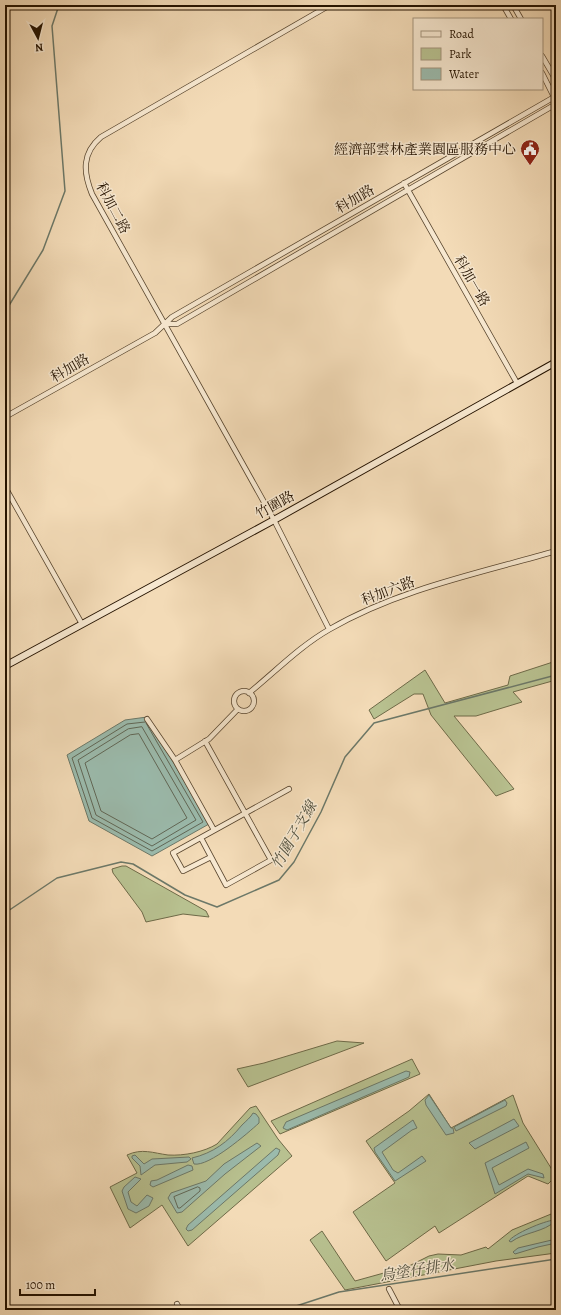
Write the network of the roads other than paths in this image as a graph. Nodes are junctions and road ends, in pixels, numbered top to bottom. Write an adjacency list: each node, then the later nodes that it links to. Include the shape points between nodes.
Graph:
1 (330, 5): 13 (street, 科加二路, via 109,132 90,149 85,172 92,194)
2 (503, 5): 4 (street)
3 (513, 5): 5 (street)
4 (510, 18)
5 (520, 18)
6 (543, 58): 8 (street)
7 (543, 75): 9 (street)
8 (556, 80)
9 (555, 98): 11 (street, 科加路)
10 (556, 104): 12 (street, 科加路)
11 (404, 183): 12 (street, 科加一路); 13 (street, 科加路, via 172,317)
12 (408, 191): 13 (street, 科加路, via 177,324); 15 (street, 科加一路)
13 (166, 324): 16 (street, 科加路, via 155,333); 18 (street, 科加二路)
14 (556, 362): 15 (street, 竹圍路)
15 (517, 383): 18 (street, 竹圍路)
16 (5, 418)
17 (5, 487): 20 (street)
18 (274, 520): 20 (street, 竹圍路); 21 (street, 科加二路)
19 (556, 551): 21 (street, 科加六路, via 407,594)
20 (82, 624): 22 (street, 竹圍路)
21 (329, 629): 23 (street, 科加六路, via 302,648)
22 (5, 666)
23 (249, 693): 24 (street, via 242,691 236,694 234,701); 24 (street, via 254,700 252,706 244,711)
24 (238, 709): 26 (street)
25 (148, 718): 27 (street)
26 (205, 741): 27 (street); 29 (street)
27 (175, 760): 30 (street)
28 (289, 789): 29 (street)
29 (245, 813): 30 (street); 32 (street, via 271,860 226,885)
30 (214, 830): 31 (street)
31 (200, 838): 32 (street); 32 (street, via 173,853 183,871)
32 (211, 857)
33 (389, 1289): 36 (street)
34 (177, 1304): 35 (street)
35 (180, 1310)
36 (400, 1310)

